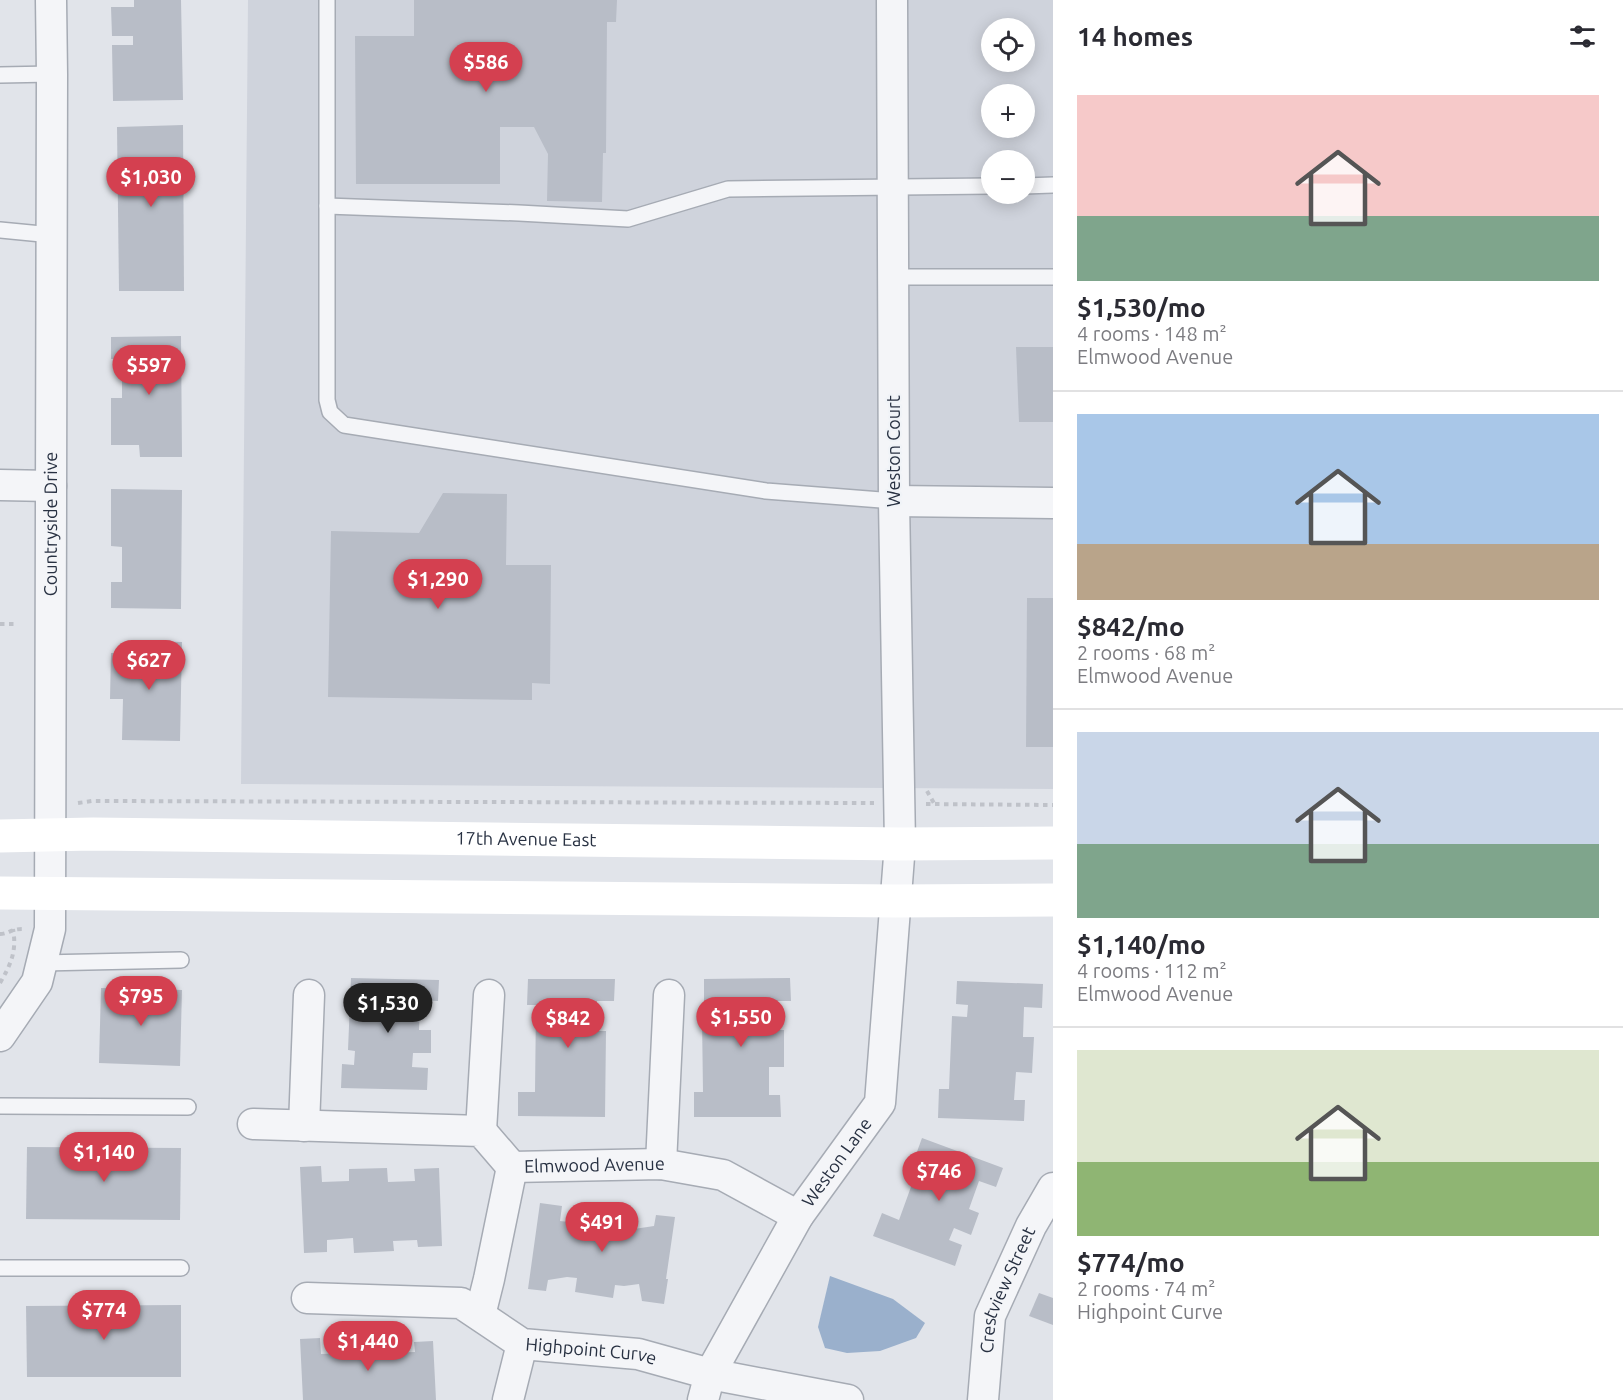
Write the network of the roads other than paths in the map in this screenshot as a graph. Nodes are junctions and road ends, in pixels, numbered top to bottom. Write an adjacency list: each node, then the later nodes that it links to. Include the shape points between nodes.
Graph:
1 (51, 0): 4 (street, Countryside Drive)
2 (327, 0): 10 (lane)
3 (892, 0): 7 (street, Weston Court)
4 (52, 74): 5 (lane); 12 (street, Countryside Drive)
5 (0, 75)
6 (1053, 185): 9 (lane)
7 (893, 186): 8 (lane); 10 (lane, via 728,189 627,219); 13 (street, Weston Court)
8 (981, 186)
9 (1035, 186)
10 (327, 206): 17 (lane, via 327,400 330,412 344,425 766,490)
11 (0, 231): 12 (lane)
12 (52, 235): 16 (street, Countryside Drive)
13 (893, 277): 14 (lane); 17 (street, Weston Court)
14 (1053, 277)
15 (0, 485): 16 (street)
16 (51, 486): 19 (street, Countryside Drive)
17 (894, 501): 18 (street); 22 (street, Weston Court)
18 (1053, 503)
19 (50, 821): 20 (street, 17th Avenue East); 22 (street, 17th Avenue East, via 93,834); 24 (street, Countryside Drive)
20 (0, 836)
21 (1053, 843): 22 (street, 17th Avenue East)
22 (900, 844): 26 (street, Weston Court)
23 (0, 893): 24 (street)
24 (50, 893): 26 (street); 28 (street, Countryside Drive, via 50,929)
25 (1053, 900): 26 (street)
26 (896, 901): 41 (street, Weston Lane, via 880,1103)
27 (180, 960): 28 (lane)
28 (42, 963): 32 (street, Countryside Drive, via 37,982)
29 (309, 995): 36 (street)
30 (489, 995): 37 (street)
31 (669, 995): 38 (street)
32 (0, 1036)
33 (0, 1106): 34 (lane)
34 (188, 1107)
35 (253, 1124): 36 (street)
36 (304, 1126): 37 (street)
37 (481, 1131): 39 (street, Elmwood Avenue)
38 (661, 1164): 39 (street, Elmwood Avenue); 41 (street, Elmwood Avenue, via 723,1175)
39 (512, 1167): 45 (street)
40 (1053, 1188): 50 (street, Crestview Street, via 990,1316)
41 (798, 1216): 47 (street, Weston Lane)
42 (0, 1268): 43 (lane)
43 (180, 1268)
44 (307, 1298): 45 (street, Highpoint Curve, via 461,1303)
45 (480, 1315): 46 (street, Highpoint Curve)
46 (522, 1344): 47 (street, Highpoint Curve, via 638,1354); 48 (street)
47 (707, 1387): 49 (street, Highpoint Curve)
48 (508, 1400)
49 (848, 1400)
50 (983, 1400)

